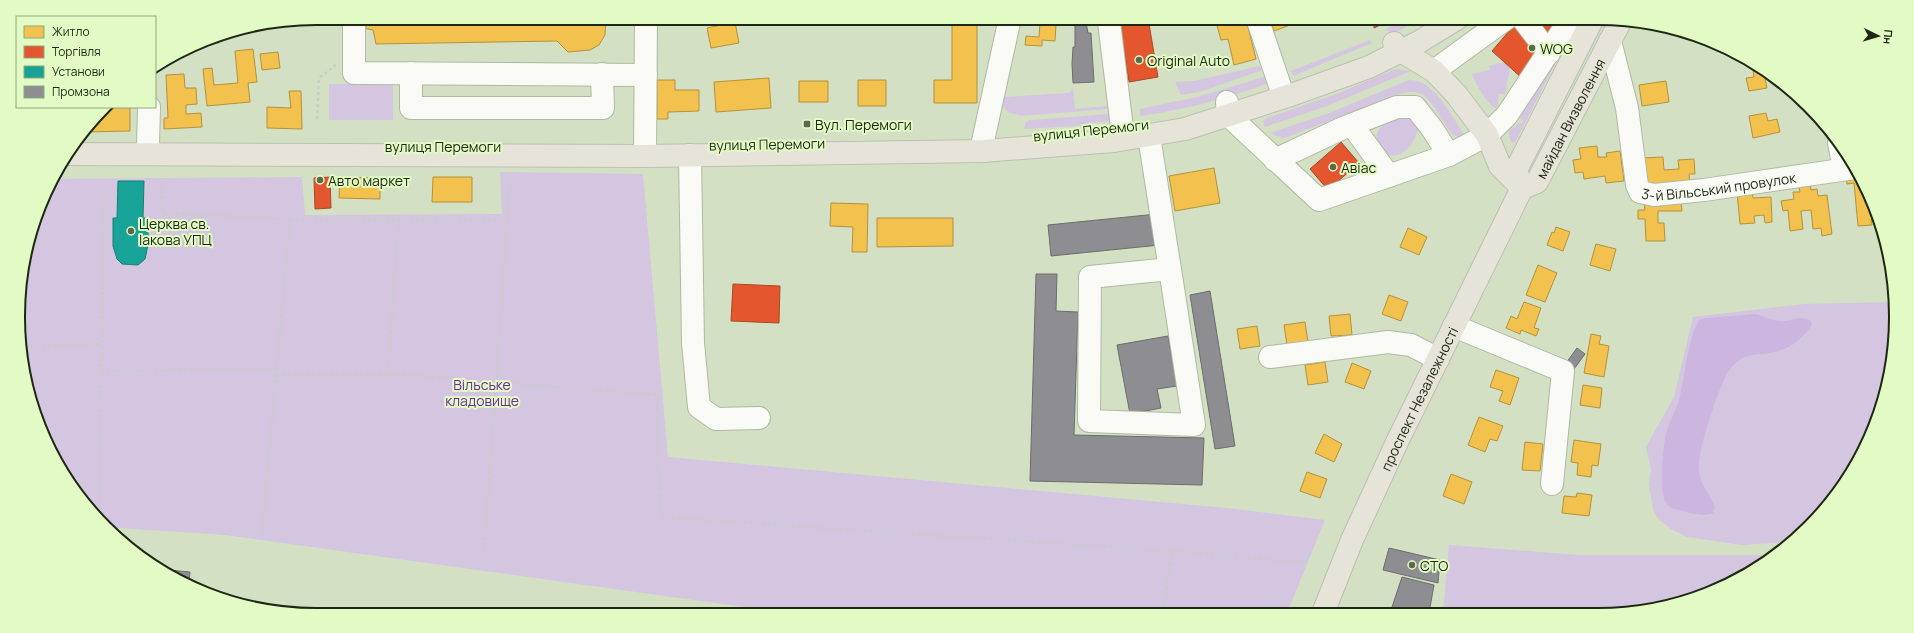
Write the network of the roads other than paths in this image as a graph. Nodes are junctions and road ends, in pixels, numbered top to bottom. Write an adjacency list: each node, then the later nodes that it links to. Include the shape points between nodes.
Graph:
1 (354, 25): 17 (street, via 354,73)
2 (646, 25): 19 (street)
3 (1009, 25): 29 (street)
4 (1109, 25): 24 (street)
5 (1259, 25): 20 (street)
6 (1430, 25): 14 (main road, вулиця Перемоги)
7 (1447, 25): 14 (main road, via 1419,42)
8 (1497, 25): 16 (street)
9 (1527, 25): 15 (street)
10 (1567, 25): 15 (street)
11 (1589, 25): 37 (main road, майдан Визволення, via 1516,170)
12 (1618, 26): 13 (main road, майдан Визволення)
13 (1610, 41): 35 (street, 3-й Вільський провулок, via 1627,108 1640,192 1654,195 1704,190); 37 (main road, майдан Визволення, via 1537,182)
14 (1397, 47): 16 (main road); 20 (main road, вулиця Перемоги); 22 (main road, вулиця Перемоги, via 1369,67 1291,95)
15 (1549, 53): 25 (street, via 1506,116)
16 (1434, 71): 25 (main road, via 1456,94)
17 (411, 73): 18 (street); 18 (street, via 411,108 603,108)
18 (602, 74): 19 (street)
19 (646, 74): 30 (street)
20 (1280, 86): 22 (main road, вулиця Перемоги)
21 (150, 108): 28 (street)
22 (1227, 109): 24 (main road, вулиця Перемоги, via 1145,126); 26 (main road, вулиця Перемоги, via 1185,128); 34 (street)
23 (1352, 125): 33 (street, via 1397,107 1415,107); 34 (street); 36 (street)
24 (1122, 128): 29 (main road, вулиця Перемоги)
25 (1487, 135): 33 (street); 37 (main road, via 1500,166)
26 (1149, 136): 29 (main road, вулиця Перемоги, via 1114,141); 38 (street)
27 (81, 145): 28 (main road, вулиця Перемоги)
28 (148, 145): 30 (main road, вулиця Перемоги)
29 (983, 146): 30 (main road, вулиця Перемоги); 32 (main road, вулиця Перемоги)
30 (644, 151): 31 (main road, вулиця Перемоги); 32 (main road, вулиця Перемоги)
31 (75, 154)
32 (690, 155): 42 (street, via 693,343 699,407 716,419)
33 (1449, 155): 36 (street)
34 (1275, 160): 36 (street, via 1319,200)
35 (1848, 168)
36 (1389, 176)
37 (1522, 188): 39 (main road, проспект Незалежності)
38 (1170, 269): 38 (street, via 1194,425 1089,421 1090,276)
39 (1454, 326): 41 (main road, проспект Незалежності); 43 (street, via 1564,371)
40 (1270, 356): 41 (street, via 1388,342 1411,345)
41 (1438, 359): 44 (main road, проспект Незалежності, via 1352,540)
42 (759, 418)
43 (1552, 484)
44 (1326, 608)

